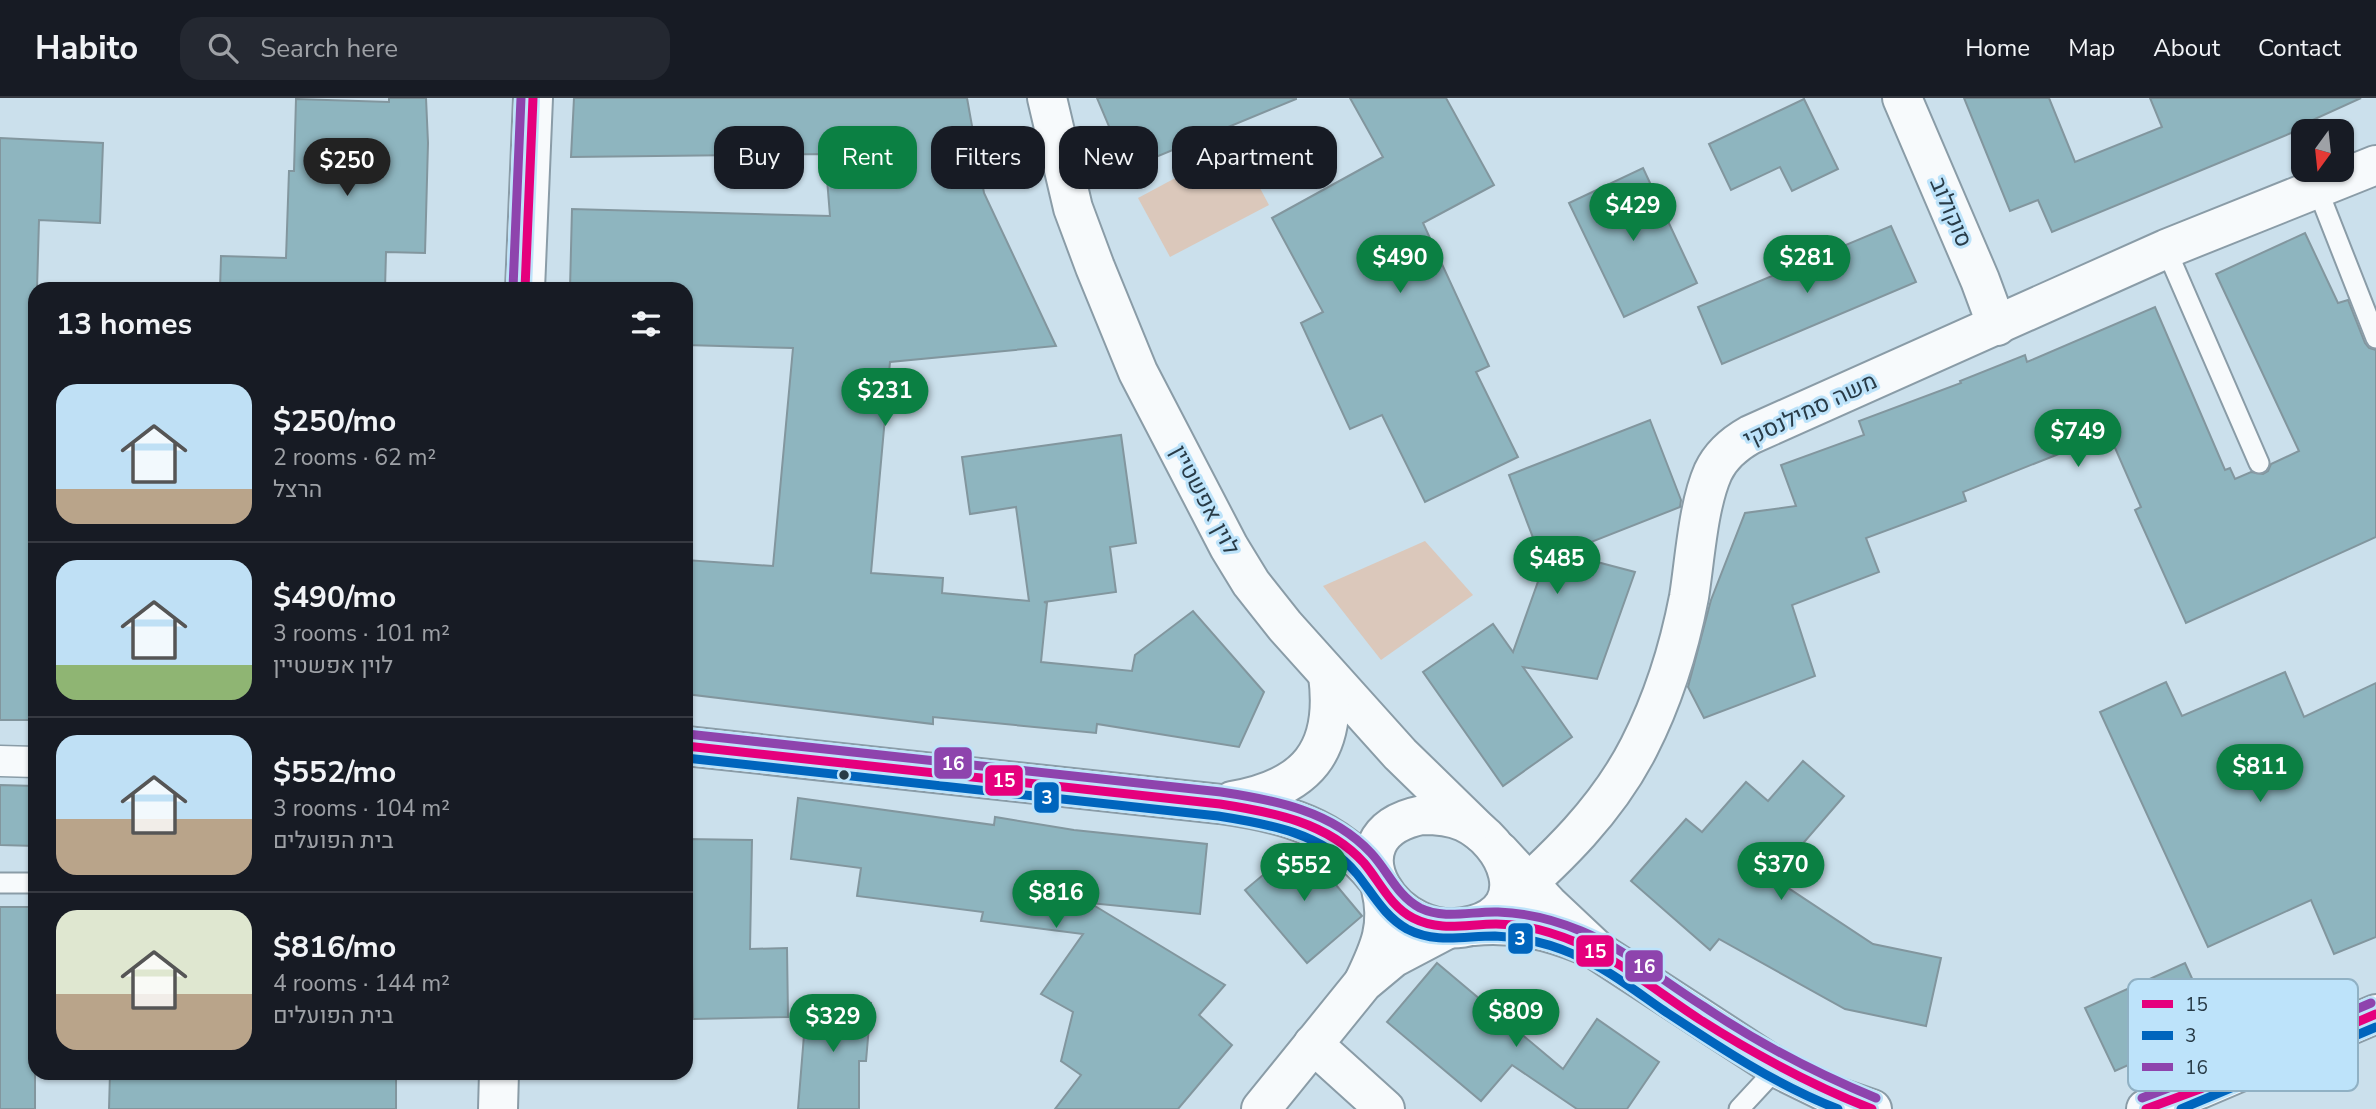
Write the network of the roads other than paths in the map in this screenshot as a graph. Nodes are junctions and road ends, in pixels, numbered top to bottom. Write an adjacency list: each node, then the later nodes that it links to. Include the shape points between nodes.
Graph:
1 (533, 98): 7 (street)
2 (1048, 98): 11 (street, לוין אפשטיין, via 1073,208 1138,372 1240,565)
3 (1902, 98): 8 (street, סוקולוב)
4 (2376, 165): 5 (street, משה סמילנסקי)
5 (2317, 188): 6 (street, משה סמילנסקי); 9 (lane)
6 (2166, 249): 8 (street, משה סמילנסקי); 10 (lane)
7 (525, 282)
8 (1997, 326): 20 (street, משה סמילנסקי, via 1750,435 1725,453 1708,486 1675,657 1648,727 1590,821 1562,852)
9 (2376, 338)
10 (2259, 463)
11 (1328, 675): 15 (street, via 1329,726 1311,764 1276,790); 16 (street, לוין אפשטיין)
12 (693, 747): 15 (street)
13 (0, 761): 14 (street)
14 (28, 762)
15 (1220, 804): 19 (street, via 1272,812 1313,827 1347,847)
16 (1490, 841): 19 (street, via 1449,817 1422,815 1399,822 1377,846 1374,856); 20 (street, via 1507,865 1509,887)
17 (0, 883): 18 (lane)
18 (28, 883)
19 (1379, 884): 20 (street, via 1388,899 1421,922); 22 (street, via 1386,908 1384,932)
20 (1487, 911): 21 (street); 21 (street, via 1495,923 1558,934); 22 (street, via 1393,958)
21 (1599, 952): 26 (street)
22 (1363, 983): 25 (street)
23 (2376, 1014): 24 (street)
24 (2358, 1022)
25 (1313, 1044): 30 (street); 31 (street)
26 (1777, 1068): 32 (lane); 33 (street)
27 (499, 1080): 29 (street)
28 (2195, 1091): 34 (street)
29 (498, 1109)
30 (1261, 1109)
31 (1385, 1109)
32 (1739, 1109)
33 (1872, 1109)
34 (2146, 1109)

